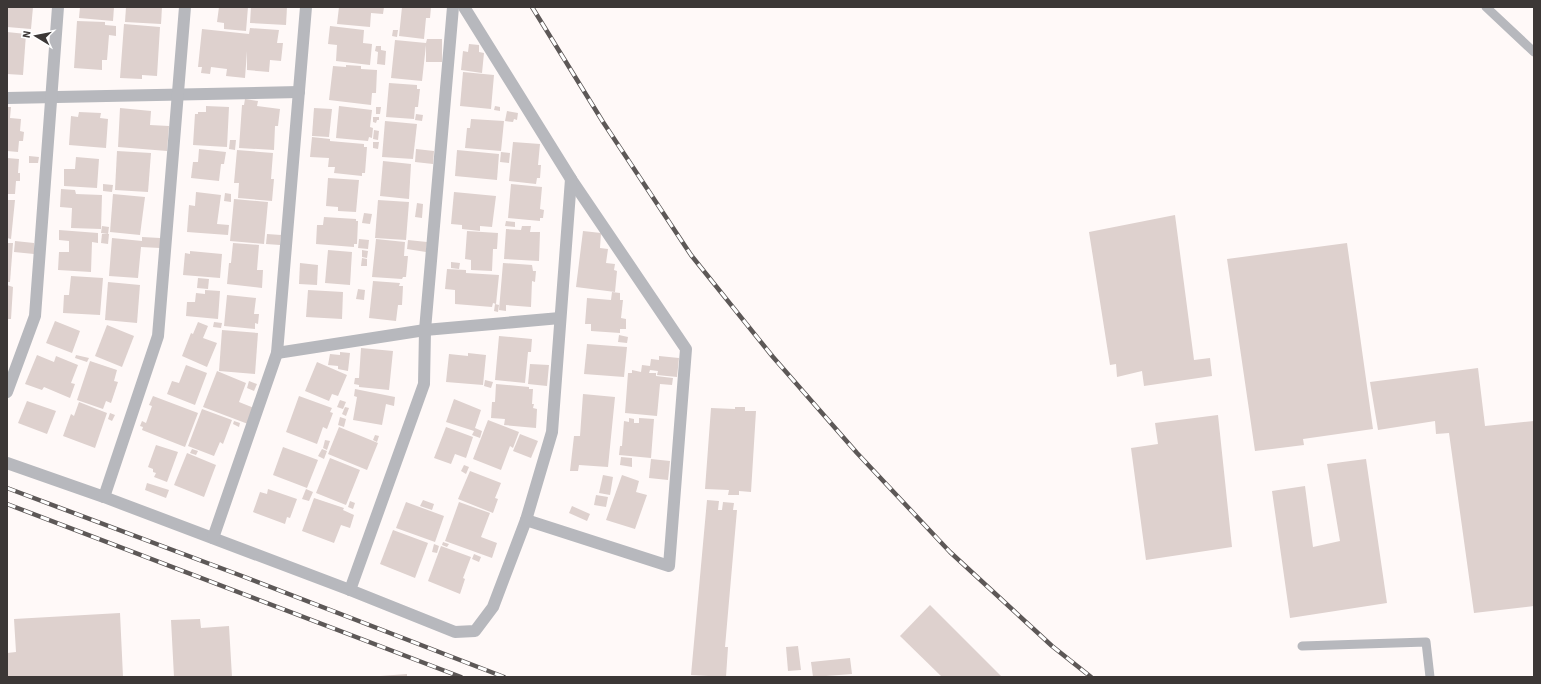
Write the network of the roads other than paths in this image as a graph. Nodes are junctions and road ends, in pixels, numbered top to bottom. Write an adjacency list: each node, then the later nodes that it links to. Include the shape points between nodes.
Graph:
1 (58, 7): 10 (street)
2 (185, 7): 9 (street)
3 (306, 7): 8 (street)
4 (453, 7): 14 (street)
5 (464, 7): 12 (street)
6 (1486, 7): 7 (lane)
7 (1534, 52)
8 (299, 92): 9 (street); 15 (street)
9 (178, 94): 10 (street); 18 (street, via 158,336)
10 (50, 97): 11 (street); 16 (street, via 35,316)
11 (7, 98)
12 (571, 179): 13 (street); 19 (street, via 686,349 669,566)
13 (560, 318): 14 (street); 19 (street, via 552,432)
14 (425, 330): 15 (street); 21 (street, via 424,384)
15 (277, 353): 20 (street)
16 (7, 392)
17 (7, 463): 18 (street)
18 (104, 497): 20 (street)
19 (526, 520): 21 (street, via 493,607 475,631 455,632)
20 (212, 538): 21 (street)
21 (350, 590)
22 (1302, 646): 23 (lane, via 1426,642)
23 (1430, 677)

